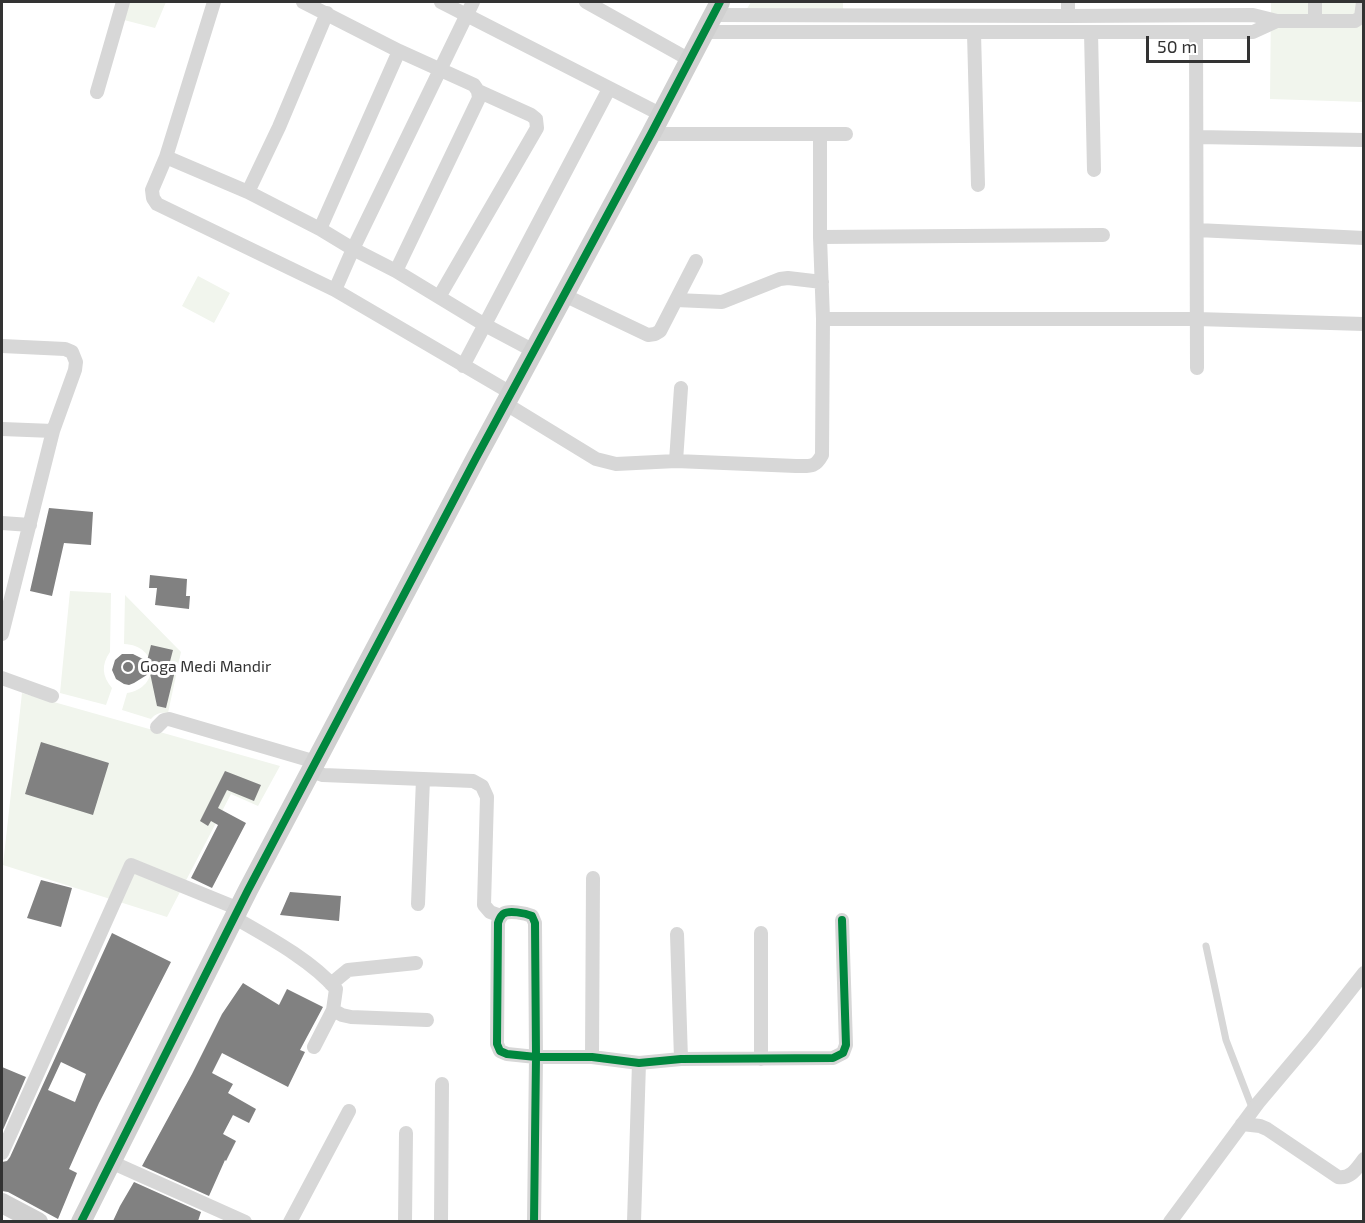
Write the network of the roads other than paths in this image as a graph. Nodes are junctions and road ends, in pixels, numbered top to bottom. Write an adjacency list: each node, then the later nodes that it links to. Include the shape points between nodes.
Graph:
1 (123, 2): 24 (street)
2 (214, 2): 31 (street)
3 (303, 2): 10 (street)
4 (441, 2): 11 (street)
5 (473, 2): 11 (street)
6 (586, 2): 20 (street)
7 (1068, 2): 13 (street)
8 (1315, 2): 15 (street)
9 (1363, 2): 15 (street, via 1361,17 1355,21)
10 (327, 14): 19 (street); 34 (street)
11 (466, 15): 21 (street); 22 (street)
12 (712, 16): 13 (street); 18 (street); 20 (street)
13 (1068, 16): 14 (street, via 1253,15)
14 (1277, 21): 15 (street); 17 (street, via 1253,32)
15 (1315, 21)
16 (1091, 32): 17 (street); 18 (street); 32 (street)
17 (1197, 32): 29 (street)
18 (974, 33): 33 (street)
19 (399, 51): 21 (street); 35 (street)
20 (690, 60): 25 (street)
21 (440, 70): 23 (street, via 474,85); 40 (street)
22 (609, 89): 25 (street); 51 (street)
23 (478, 91): 42 (street, via 479,98); 46 (street, via 531,115 537,128)
24 (97, 92)
25 (660, 114): 26 (street)
26 (651, 134): 27 (street); 45 (street)
27 (820, 134): 28 (street); 38 (street)
28 (846, 134)
29 (1197, 137): 30 (street); 36 (street)
30 (1364, 140)
31 (166, 157): 34 (street); 44 (street, via 152,190 157,204)
32 (1094, 170)
33 (978, 185)
34 (248, 192): 35 (street)
35 (320, 229): 40 (street)
36 (1197, 230): 39 (street); 49 (street)
37 (1103, 235): 38 (street)
38 (820, 237): 43 (street)
39 (1364, 238)
40 (353, 249): 42 (street); 44 (street)
41 (696, 261): 47 (street)
42 (396, 271): 46 (street)
43 (822, 282): 47 (street, via 780,279 722,302); 48 (street)
44 (335, 290): 54 (street)
45 (564, 295): 47 (street, via 648,335 660,331); 53 (street)
46 (439, 297): 51 (street)
47 (676, 300)
48 (823, 319): 49 (street); 60 (street, via 819,462 796,466)
49 (1197, 319): 50 (street); 55 (street)
50 (1364, 324)
51 (485, 325): 53 (street); 54 (street)
52 (2, 346): 59 (street, via 72,352 75,370)
53 (534, 351): 57 (street)
54 (463, 366): 57 (street)
55 (1197, 368)
56 (681, 388): 60 (street)
57 (509, 398): 60 (street, via 596,459 616,464); 67 (street)
58 (2, 429): 59 (street)
59 (53, 431): 62 (street)
60 (676, 461)
61 (2, 524): 62 (street)
62 (30, 525): 63 (street)
63 (2, 634)
64 (2, 678): 65 (street)
65 (52, 696)
66 (157, 727): 67 (street, via 169,719)
67 (314, 766): 68 (street, via 323,775); 71 (street)
68 (423, 779): 70 (street); 72 (street, via 473,781 482,786 486,797 484,905)
69 (593, 878): 84 (street)
70 (418, 904)
71 (237, 913): 79 (street); 93 (street, via 131,865); 95 (street)
72 (501, 916): 83 (street, via 497,1044 507,1054); 83 (street, via 506,912 526,914 535,923)
73 (842, 920): 86 (street, via 846,1045 843,1053 833,1058)
74 (760, 933): 86 (street)
75 (677, 934): 85 (street)
76 (1206, 946): 89 (lane, via 1226,1040)
77 (416, 963): 79 (street, via 348,970)
78 (1364, 973): 89 (street)
79 (331, 984): 80 (street, via 336,989)
80 (333, 1010): 81 (street, via 351,1017); 82 (street)
81 (427, 1020)
82 (314, 1047)
83 (536, 1057): 84 (street); 103 (street)
84 (592, 1058): 87 (street)
85 (681, 1059): 86 (street); 87 (street)
86 (761, 1059)
87 (639, 1063): 104 (street)
88 (442, 1084): 102 (street)
89 (1253, 1110): 91 (street)
90 (349, 1111): 100 (street)
91 (1242, 1124): 94 (street, via 1267,1129 1338,1177 1349,1175); 105 (street)
92 (406, 1133): 101 (street)
93 (2, 1153)
94 (1364, 1159)
95 (111, 1162): 98 (street); 99 (street)
96 (2, 1203): 97 (street)
97 (38, 1221)
98 (81, 1221)
99 (245, 1221)
100 (290, 1221)
101 (405, 1221)
102 (441, 1221)
103 (534, 1221)
104 (634, 1221)
105 (1170, 1221)

